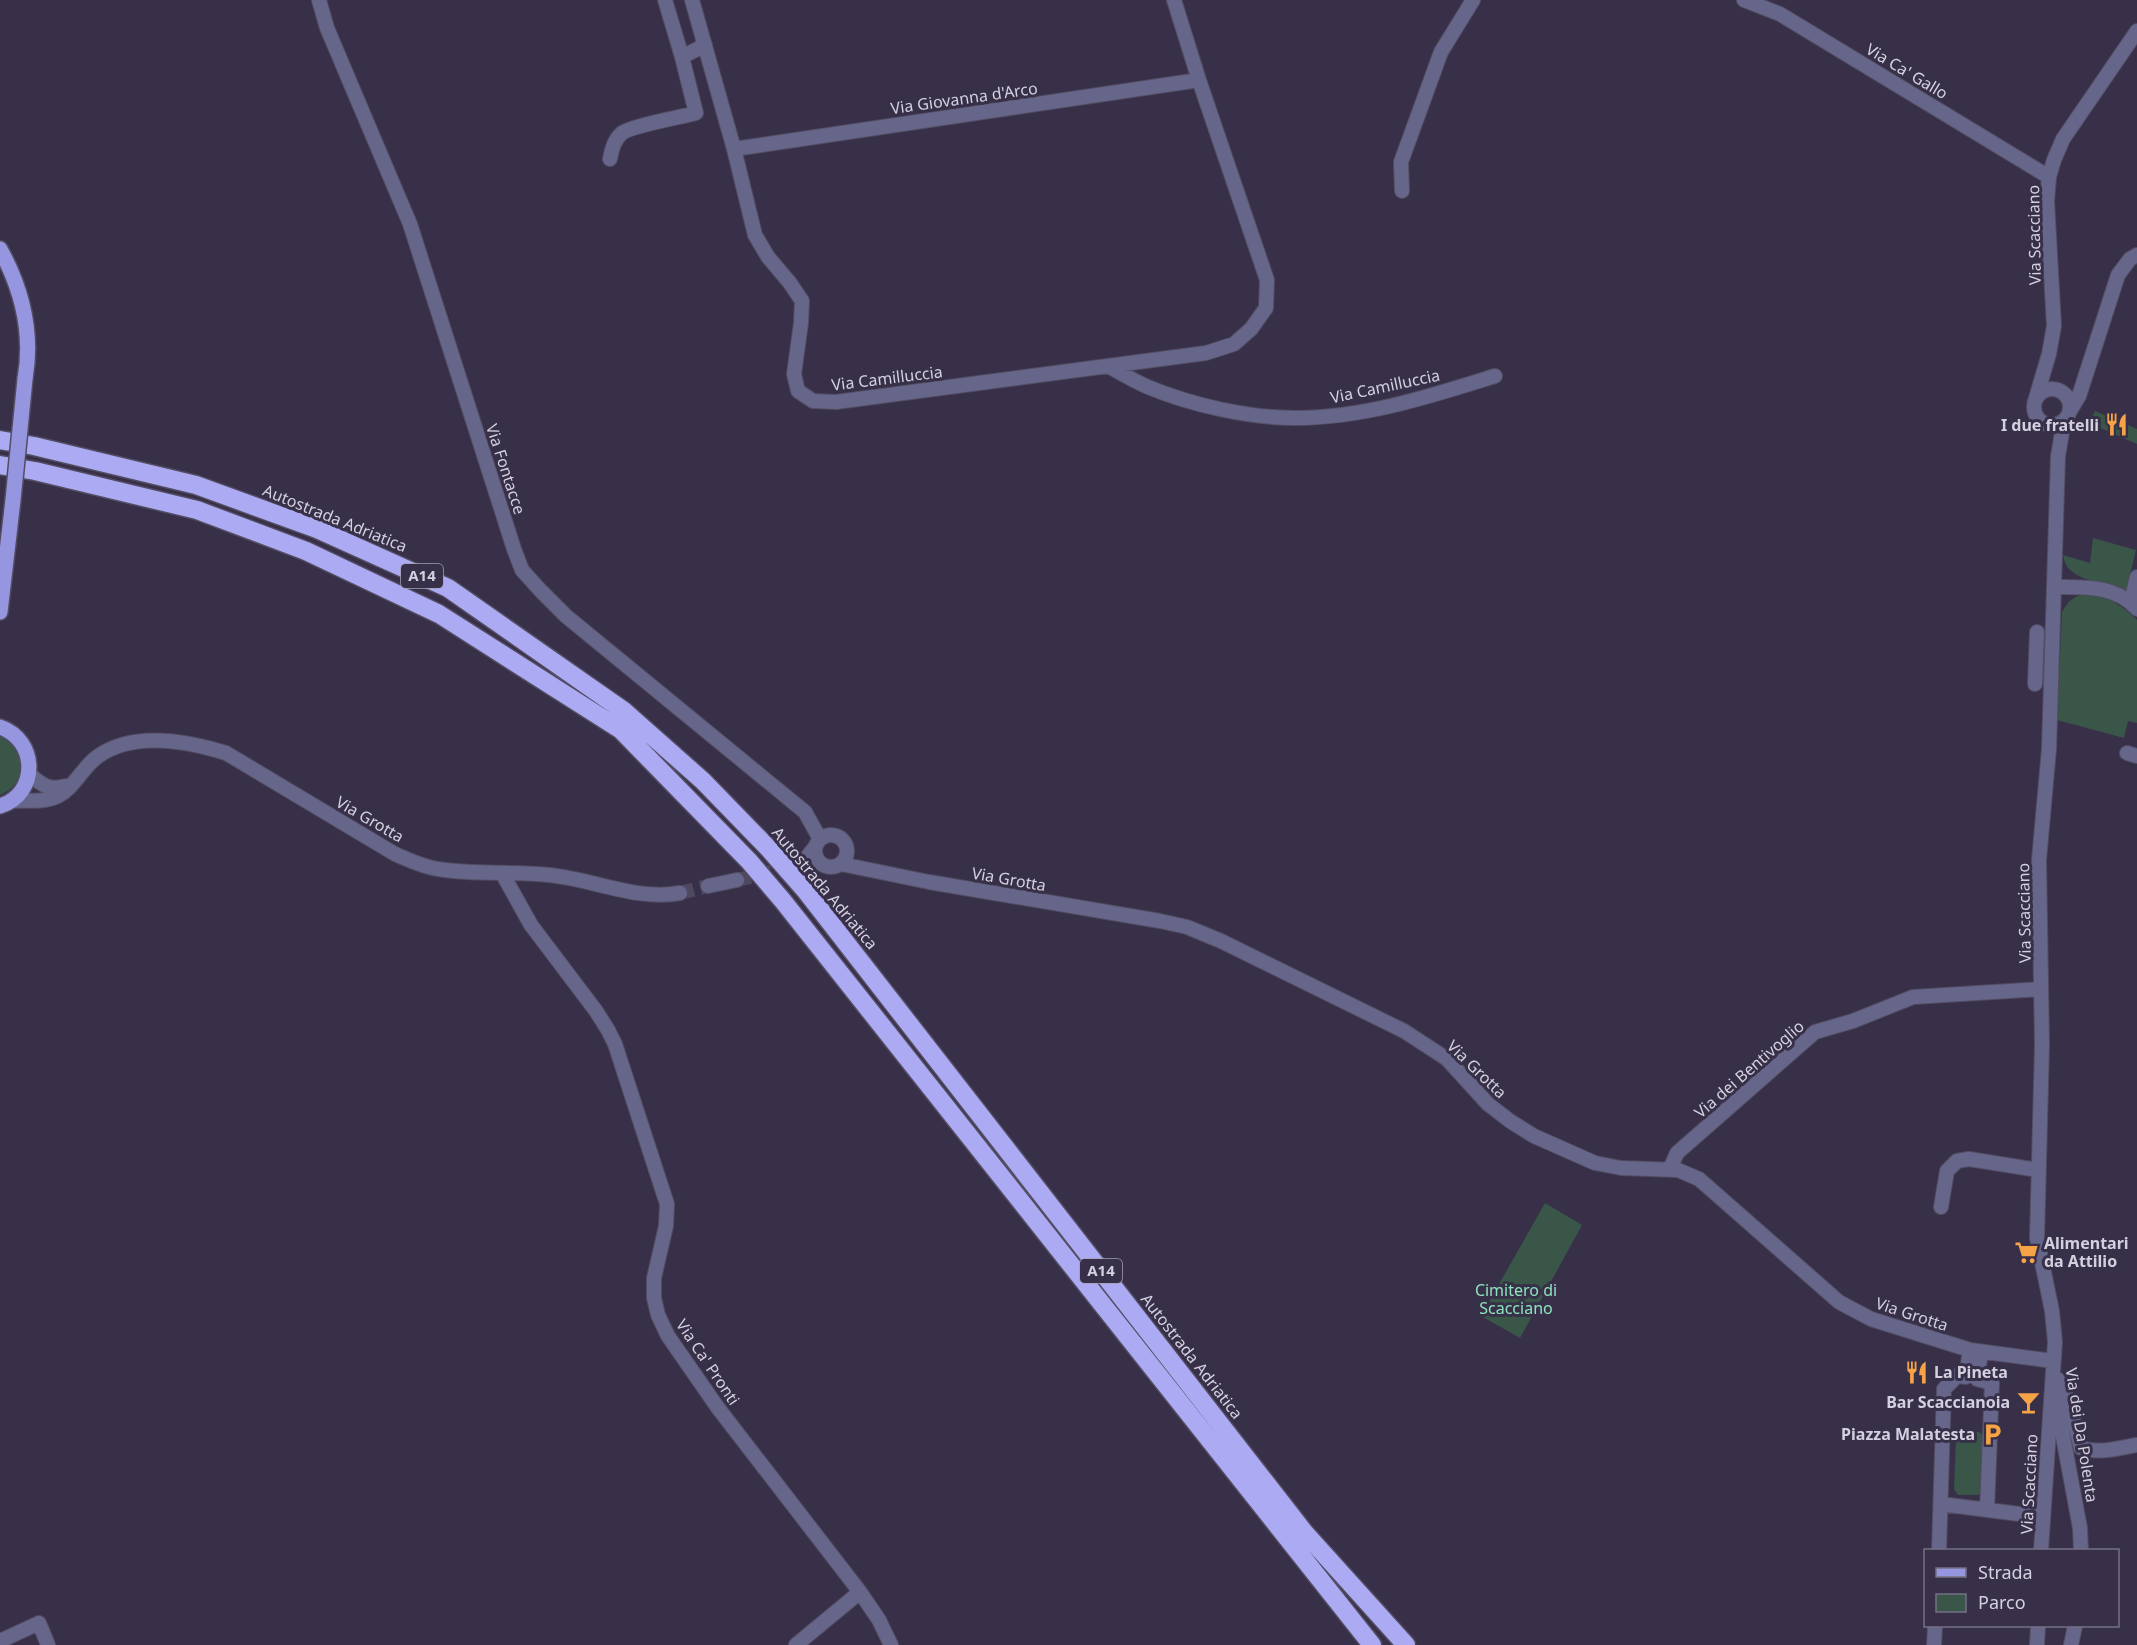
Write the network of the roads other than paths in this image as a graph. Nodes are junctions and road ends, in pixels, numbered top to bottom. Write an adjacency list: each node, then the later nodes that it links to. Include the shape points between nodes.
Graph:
1 (319, 0): 40 (street, Via Fontacce, via 327,28 410,224 522,570 566,616 805,812)
2 (665, 0): 9 (street)
3 (692, 0): 8 (street, Via Camilluccia)
4 (1174, 0): 10 (street, Via Camilluccia)
5 (1473, 0): 14 (street, via 1441,52 1401,162)
6 (1744, 0): 13 (street, Via Ca' Gallo, via 1780,14)
7 (2137, 31): 13 (street, Via Scacciano, via 2063,139)
8 (705, 45): 9 (street); 11 (street, Via Camilluccia)
9 (682, 57): 12 (street, via 696,112 623,132 612,146)
10 (1199, 80): 11 (street, Via Giovanna d'Arco); 18 (street, Via Camilluccia, via 1267,280 1266,308 1234,344 1206,353)
11 (734, 149): 18 (street, Via Camilluccia, via 755,235 802,302 794,374 798,391 813,400 836,402)
12 (610, 159)
13 (2049, 177): 17 (street, Via Scacciano, via 2054,326)
14 (1402, 191)
15 (0, 249): 31 (main road, bridge, via 12,271 26,319 27,366)
16 (2137, 255): 20 (street, via 2118,275)
17 (2049, 354): 21 (street, Via Scacciano, via 2053,380); 22 (street, Via Scacciano)
18 (1108, 366): 19 (street, Via Camilluccia, via 1148,387 1193,402 1243,413 1295,418 1358,412 1423,399)
19 (1496, 375)
20 (2084, 378): 21 (street, via 2074,388); 23 (street)
21 (2061, 391): 22 (street, via 2047,389); 23 (street, Via Scacciano, via 2069,399)
22 (2036, 398): 24 (street, Via Scacciano, via 2034,411)
23 (2067, 416): 24 (street, via 2053,426); 26 (street, Via Scacciano)
24 (2041, 422): 26 (street, Via Scacciano)
25 (0, 440): 68 (highway, Autostrada Adriatica / A14, via 196,484 317,529 448,588 624,711 704,781 805,890 1304,1532)
26 (2058, 456): 29 (street, Via Scacciano)
27 (0, 465): 67 (highway, A14, via 197,510 306,551 439,614 621,730 783,901)
28 (2137, 577): 30 (street)
29 (2055, 587): 30 (street, via 2114,592); 34 (street, Via Scacciano)
30 (2134, 605)
31 (0, 612)
32 (2037, 632): 33 (street)
33 (2036, 656): 34 (street); 35 (street)
34 (2052, 657): 46 (street, Via Scacciano, via 2039,860)
35 (2035, 684)
36 (1, 726): 37 (main road, via 23,745 29,758)
37 (29, 774): 38 (street, via 52,789); 39 (main road, via 21,792)
38 (71, 784): 39 (street, Via Grotta, via 58,796); 42 (street, Via Grotta, via 96,758 125,744 159,741 200,745 226,753 418,864)
39 (6, 804)
40 (818, 843): 41 (street, via 816,856 821,864); 41 (street, via 830,836 843,841 847,855)
41 (841, 864): 47 (street, Via Grotta, via 1187,927 1404,1031 1447,1059 1488,1104 1534,1136 1595,1163)
42 (502, 873): 45 (street, Via Grotta, via 550,875 645,895); 59 (street, Via Ca' Pronti, via 531,925 596,1011 615,1044 667,1204 654,1298 668,1336 718,1408)
43 (737, 880): 44 (street)
44 (708, 886)
45 (680, 893)
46 (2041, 989): 47 (street, Via dei Bentivoglio, via 1913,997 1815,1032 1677,1153); 48 (street, Via Scacciano)
47 (1670, 1169): 50 (street, Via Grotta, via 1698,1179 1839,1302 1871,1319)
48 (2038, 1170): 49 (street, via 1969,1159 1957,1161 1947,1171); 51 (street, Via Scacciano, via 2037,1238 2052,1311)
49 (1941, 1207)
50 (1976, 1351): 51 (street, Via Grotta); 53 (street, via 1966,1377 1957,1376 1944,1389); 54 (street, via 1977,1379 1992,1383)
51 (2056, 1366): 52 (street, via 2081,1448 2104,1450); 55 (street, Via Scacciano); 58 (street, Via dei Da Polenta, via 2061,1426)
52 (2137, 1445)
53 (1941, 1504): 54 (street); 56 (street)
54 (1987, 1510): 55 (street)
55 (2043, 1517): 57 (street, Via Scacciano)
56 (1938, 1549)
57 (2041, 1549)
58 (2081, 1549)
59 (860, 1592): 65 (street); 66 (street, Via Ca' Pronti)
60 (1935, 1627): 69 (street)
61 (2038, 1627): 70 (street)
62 (2075, 1627): 71 (street)
63 (0, 1641): 64 (street, via 39,1623)
64 (48, 1645)
65 (796, 1645)
66 (891, 1645)
67 (1372, 1645)
68 (1406, 1645)
69 (1934, 1645)
70 (2037, 1645)
71 (2071, 1645)

